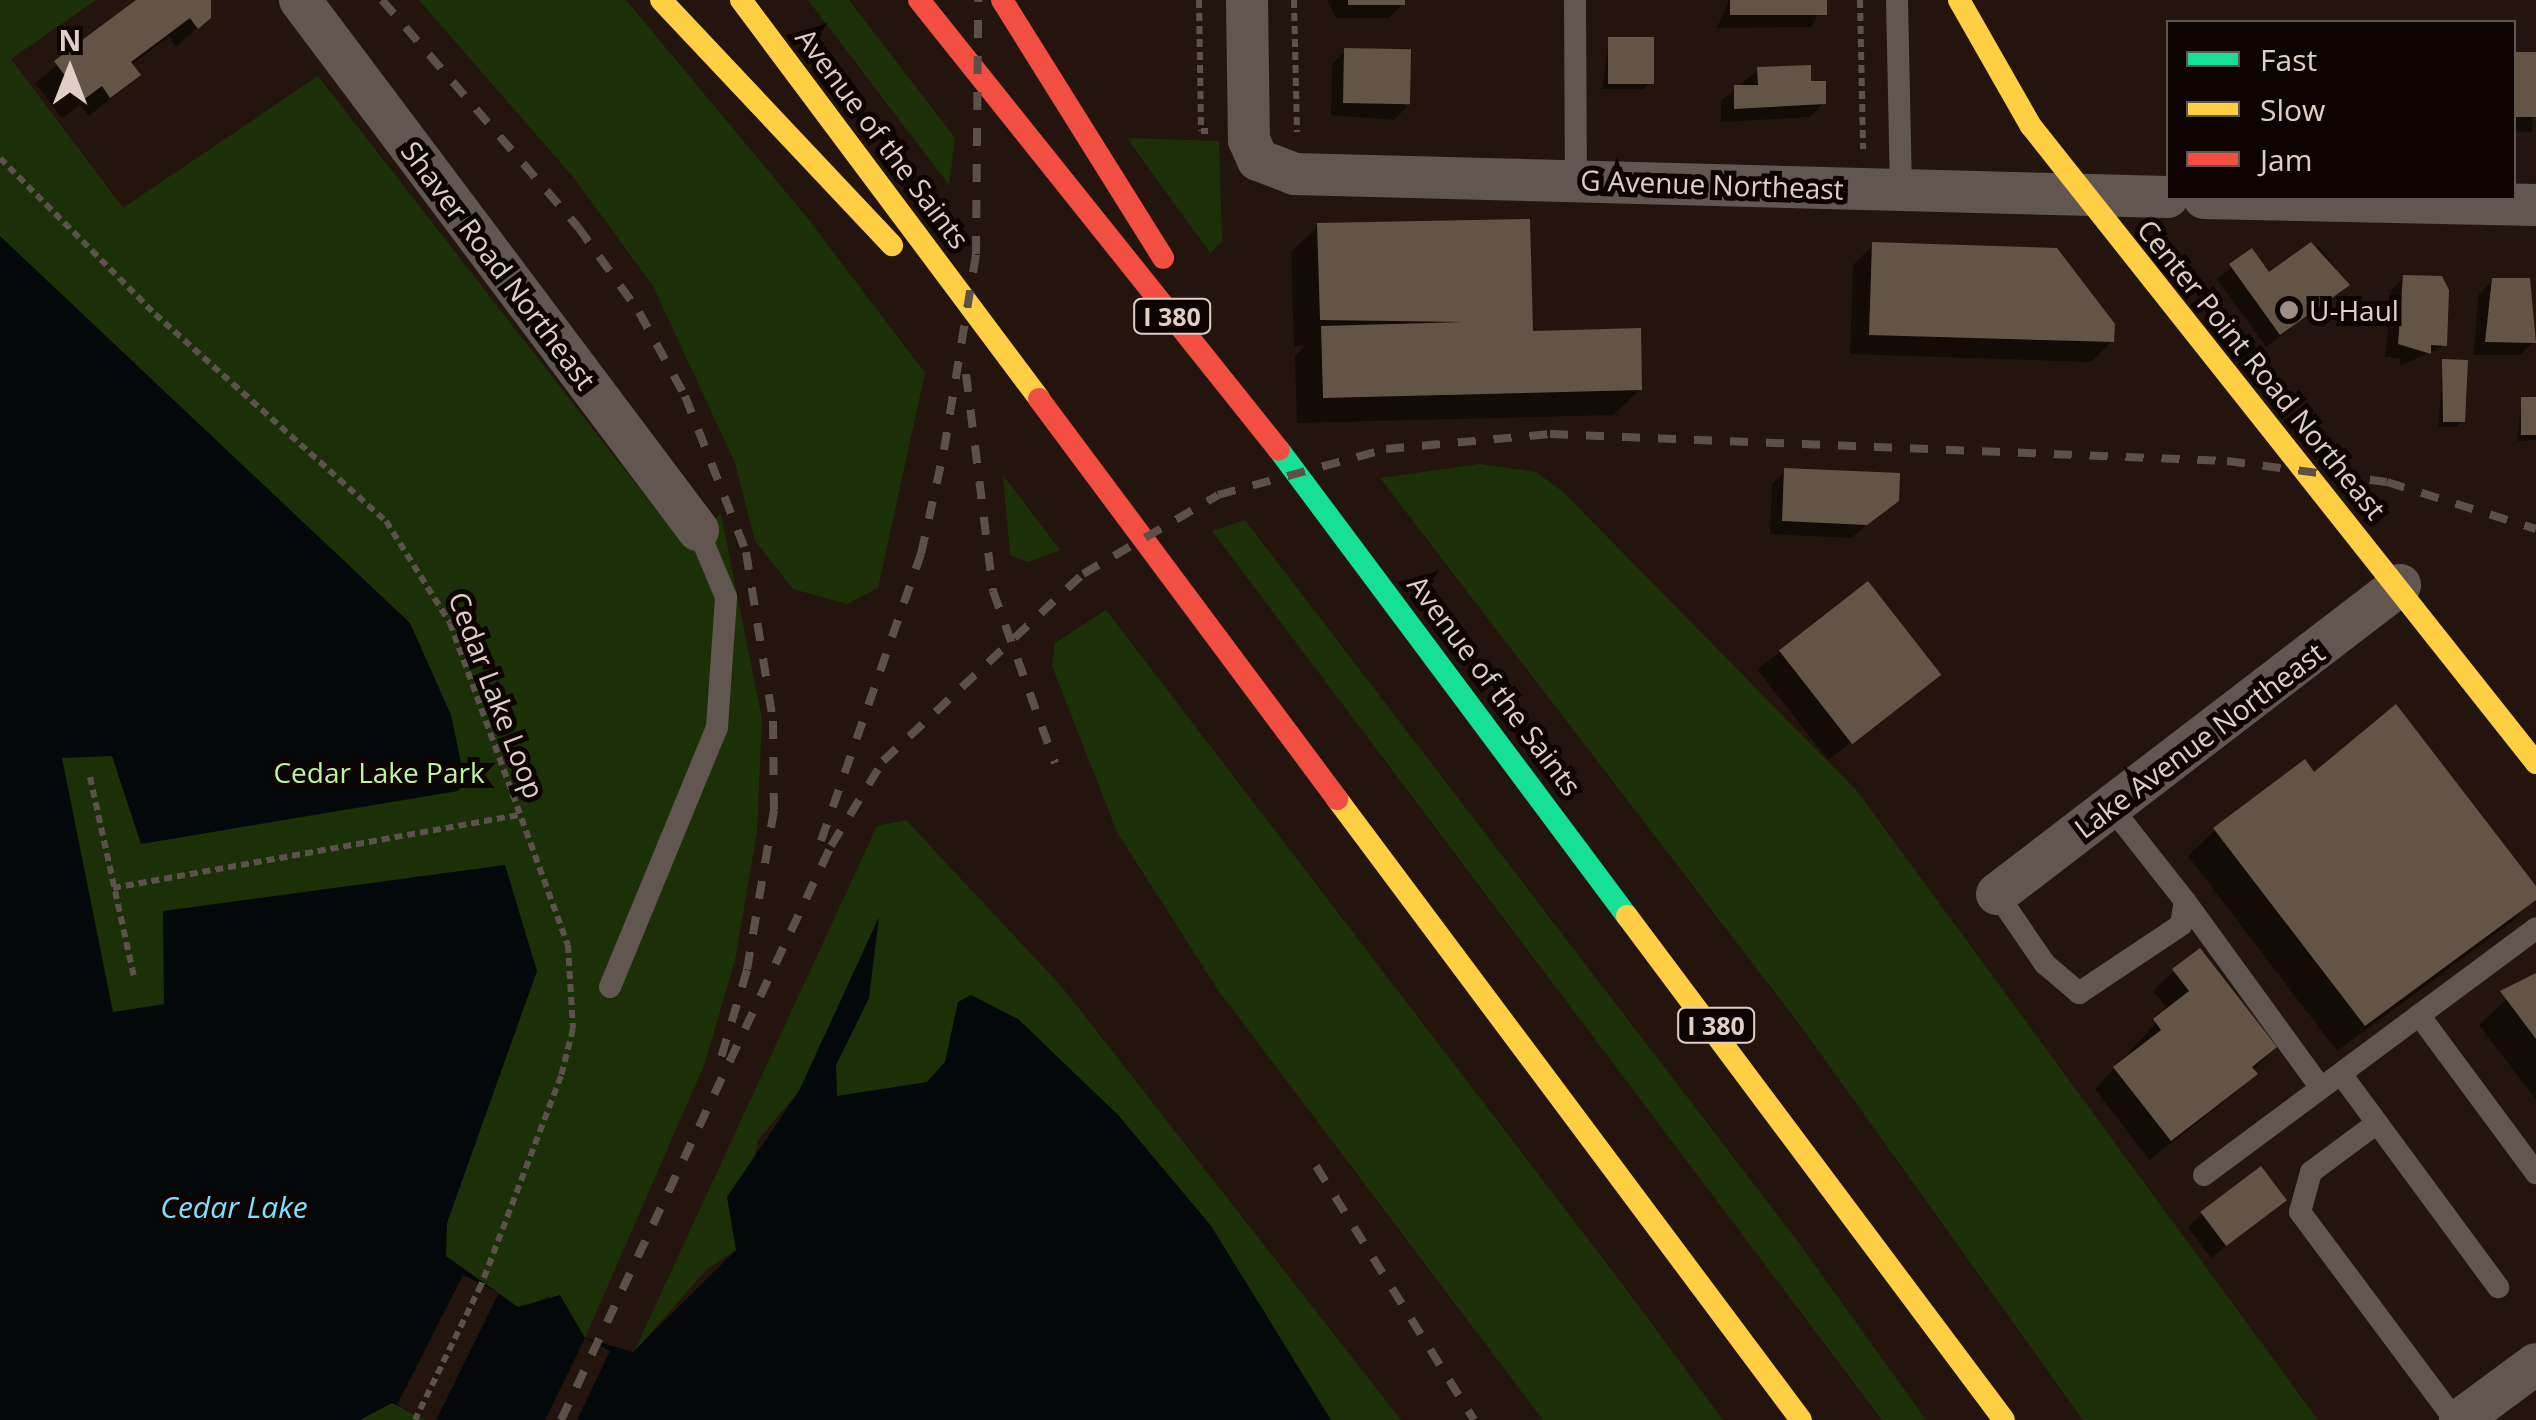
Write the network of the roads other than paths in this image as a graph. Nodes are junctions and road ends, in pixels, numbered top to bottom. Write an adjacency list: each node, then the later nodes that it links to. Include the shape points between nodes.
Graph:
1 (300, 0): 18 (street, Shaver Road Northeast)
2 (661, 0): 16 (main road, via 807,162)
3 (742, 0): 16 (main road, Avenue of the Saints)
4 (919, 0): 17 (main road, Avenue of the Saints / I 380)
5 (1002, 0): 17 (main road)
6 (1247, 0): 10 (street, G Avenue Northeast, via 1249,140 1258,160 1294,174)
7 (1576, 0): 10 (lane)
8 (1896, 0): 11 (lane)
9 (1959, 0): 12 (main road, Center Point Road Northeast, via 2031,126)
10 (1576, 180): 11 (street, G Avenue Northeast)
11 (1901, 189): 12 (street, G Avenue Northeast)
12 (2084, 195): 13 (street, G Avenue Northeast); 19 (main road, Center Point Road Northeast)
13 (2166, 197)
14 (2299, 200): 15 (street)
15 (2536, 205)
16 (1021, 370): 33 (main road, Avenue of the Saints, via 1288,738)
17 (1278, 449): 34 (main road, Avenue of the Saints / I 380)
18 (698, 530): 25 (lane, via 726,597 717,728)
19 (2400, 585): 20 (main road, Center Point Road Northeast); 21 (street, Lake Avenue Northeast)
20 (2536, 763)
21 (2111, 807): 22 (street, Lake Avenue Northeast); 23 (lane)
22 (1997, 894): 23 (lane, via 2045,964 2080,994 2181,925)
23 (2185, 900): 27 (lane)
24 (2536, 928): 26 (lane)
25 (610, 987)
26 (2419, 1015): 27 (lane); 29 (lane)
27 (2331, 1081): 28 (lane); 30 (lane)
28 (2376, 1123): 31 (lane); 35 (lane, via 2311,1172 2300,1212)
29 (2536, 1173)
30 (2204, 1175)
31 (2498, 1287)
32 (2536, 1364): 35 (street)
33 (1802, 1420)
34 (2004, 1420)
35 (2457, 1420)

